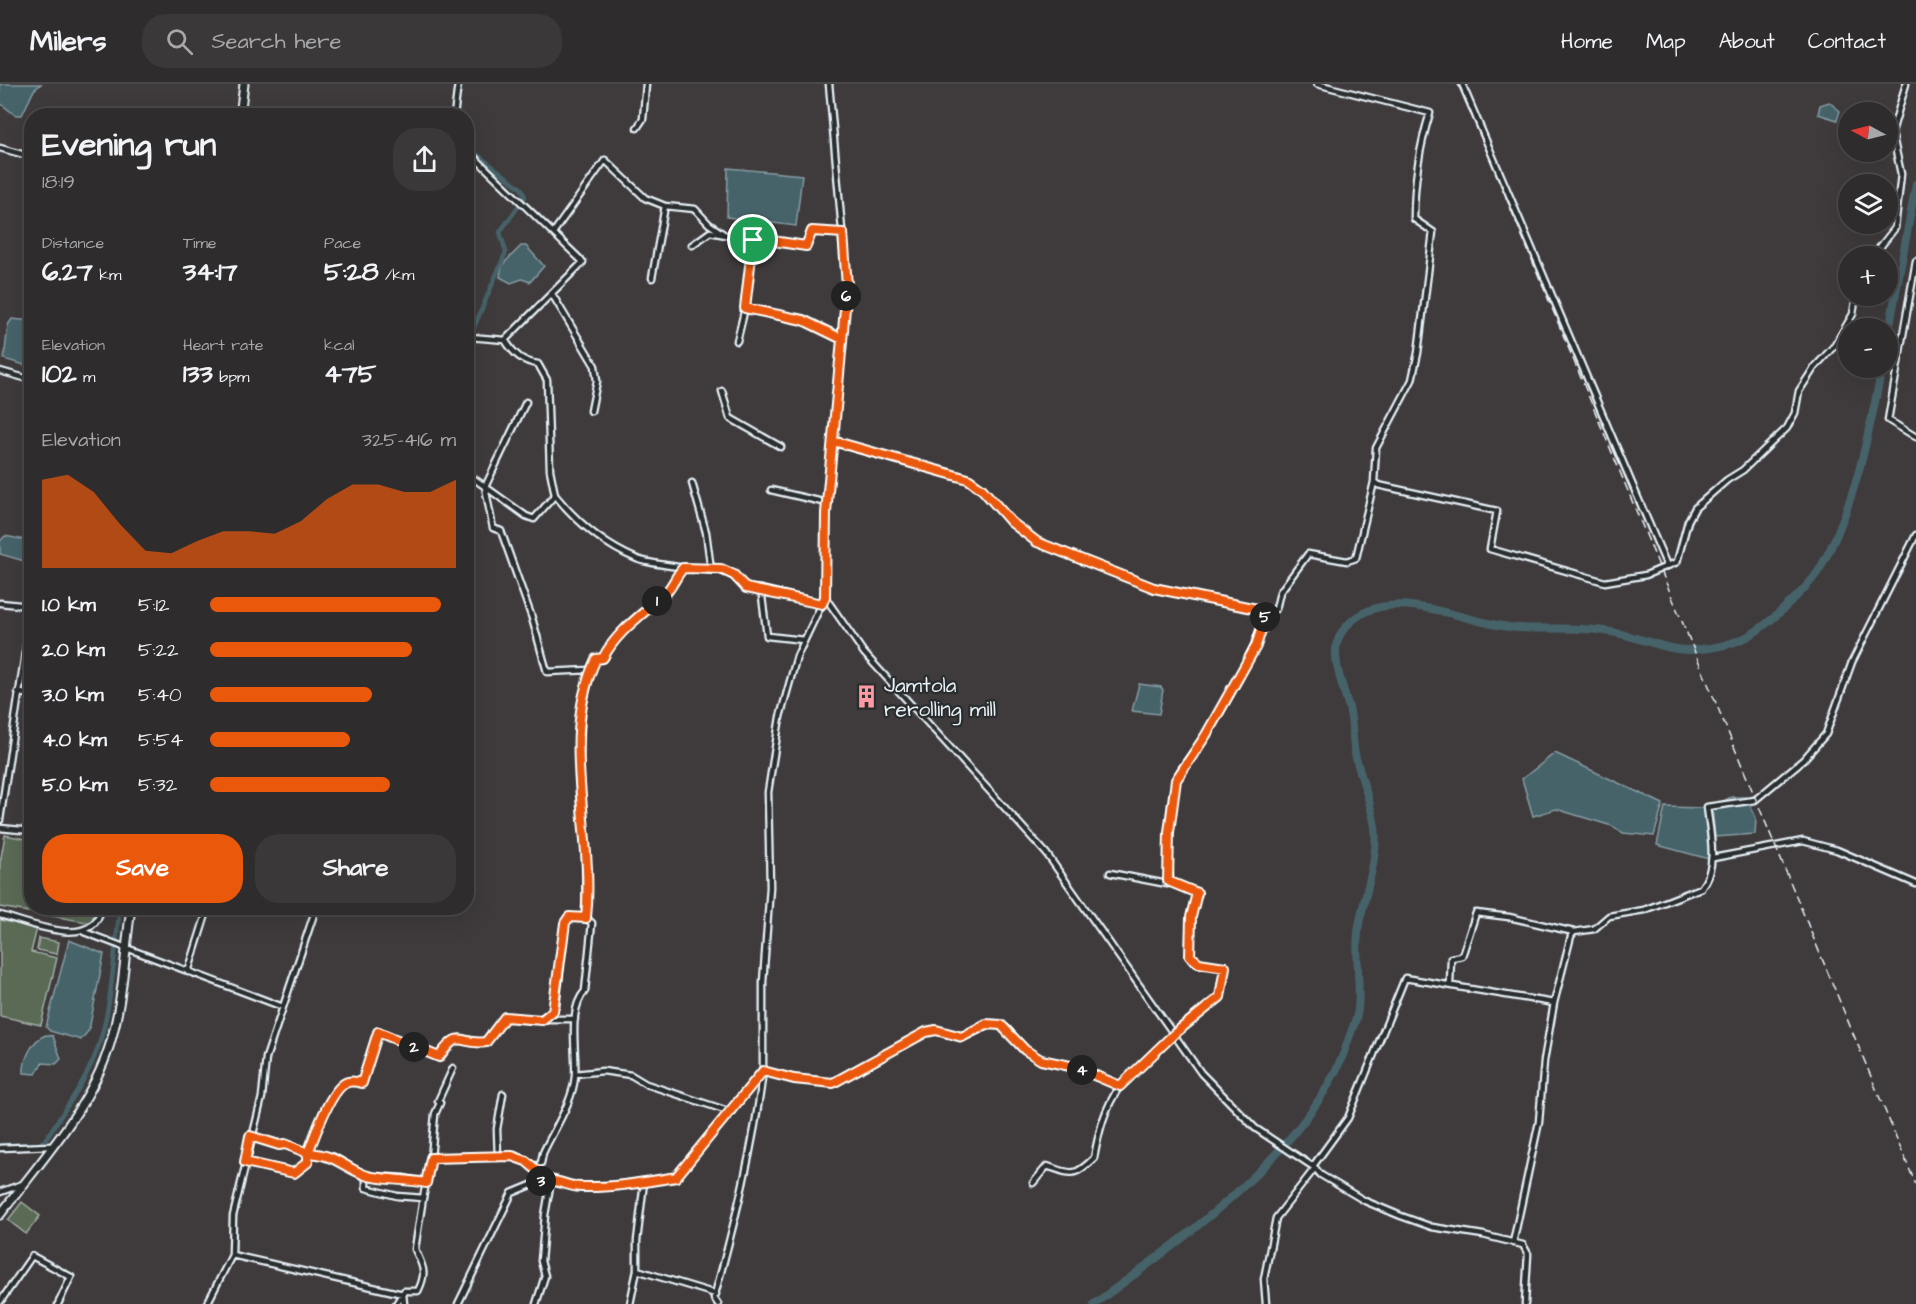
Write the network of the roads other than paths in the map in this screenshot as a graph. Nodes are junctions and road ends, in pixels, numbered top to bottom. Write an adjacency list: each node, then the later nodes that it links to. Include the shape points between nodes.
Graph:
1 (244, 84): 8 (street)
2 (458, 84): 9 (street)
3 (646, 84): 10 (street)
4 (829, 84): 16 (street)
5 (1317, 84): 39 (street, via 1430,113 1418,150 1414,191 1414,219 1433,232 1418,353 1407,390 1376,448)
6 (1462, 84): 46 (street)
7 (1906, 84): 20 (street, via 1892,132 1901,174 1900,201 1895,228)
8 (240, 108)
9 (455, 108)
10 (637, 129)
11 (0, 148): 12 (street)
12 (24, 155)
13 (474, 157): 15 (street)
14 (665, 206): 15 (street, via 645,198 604,159); 17 (street, via 695,209); 22 (street)
15 (553, 232): 23 (street, via 583,262)
16 (843, 233): 18 (street, via 812,231 806,246); 27 (street, via 847,286)
17 (725, 235): 18 (street); 19 (street, via 711,232)
18 (753, 240): 25 (street)
19 (692, 245)
20 (1881, 246)
21 (1916, 261): 35 (street, via 1888,420)
22 (652, 278)
23 (552, 294): 28 (street); 34 (street, via 595,366 597,381)
24 (1854, 306): 46 (street, via 1835,345 1799,391 1796,413 1787,428 1695,508 1677,562)
25 (745, 308): 27 (street, via 803,320); 29 (street)
26 (474, 337): 28 (street)
27 (842, 339): 36 (street)
28 (505, 340): 43 (street, via 527,363 538,364 547,381 550,470)
29 (736, 341)
30 (0, 371): 31 (street)
31 (24, 378)
32 (722, 391): 37 (street, via 730,418)
33 (526, 402): 41 (street)
34 (591, 411)
35 (1916, 437)
36 (833, 441): 44 (street); 54 (street, via 968,479 1037,542 1071,556 1154,588)
37 (781, 447)
38 (474, 479): 41 (street)
39 (1374, 482): 46 (street, via 1497,511 1490,549 1575,575 1605,582 1646,575); 54 (street, via 1356,558 1347,561 1308,554 1280,592 1276,609)
40 (692, 483): 48 (street, via 706,532)
41 (485, 487): 43 (street, via 534,519); 57 (street, via 494,528 501,531 547,672)
42 (771, 490): 44 (street)
43 (555, 495): 47 (street, via 576,521 605,542 638,560)
44 (827, 503): 50 (street)
45 (1916, 535): 65 (street, via 1852,662 1826,734 1803,760 1755,800 1707,807)
46 (1668, 566)
47 (683, 568): 48 (street); 57 (street, via 667,592 630,623 603,658 596,659)
48 (711, 570): 49 (street, via 721,569 734,575 746,588)
49 (761, 589): 52 (street); 55 (street, via 767,636)
50 (825, 597): 52 (street); 84 (street, via 864,652 1046,853)
51 (0, 603): 53 (street)
52 (822, 604): 55 (street)
53 (24, 605)
54 (1267, 611): 67 (street, via 1256,646 1176,780)
55 (804, 640): 86 (street, via 780,717 768,792 770,887 763,982)
56 (24, 652): 58 (street)
57 (591, 670): 74 (street, via 581,715 579,776 586,847)
58 (18, 692): 59 (street); 61 (street)
59 (24, 694)
60 (0, 762): 61 (street)
61 (8, 764): 62 (street)
62 (0, 820)
63 (0, 828): 64 (street)
64 (24, 830)
65 (1713, 858): 68 (street, via 1803,841 1837,850); 76 (street, via 1706,882 1695,892 1644,910 1609,916 1594,929)
66 (1110, 873): 67 (street, via 1167,884)
67 (1168, 881): 84 (street, via 1197,893 1191,917 1190,956 1199,963 1223,966 1225,970 1220,997)
68 (1916, 884)
69 (0, 915): 75 (street, via 69,933)
70 (98, 915): 75 (street)
71 (129, 915): 77 (street)
72 (206, 915): 78 (street)
73 (314, 915): 81 (street)
74 (586, 918): 82 (street, via 592,923 589,961 585,991); 83 (street, via 569,917 565,923 556,1006)
75 (84, 932): 77 (street)
76 (1574, 932): 79 (street, via 1509,916 1476,913 1462,956 1451,958); 80 (street)
77 (125, 949): 78 (street); 92 (street, via 106,1056 88,1094)
78 (188, 972): 81 (street)
79 (1450, 984): 80 (street); 98 (street, via 1405,978 1348,1118)
80 (1554, 1003): 110 (street, via 1539,1122)
81 (283, 1007): 91 (street, via 266,1058 262,1097)
82 (575, 1018): 83 (street); 87 (street)
83 (544, 1019): 94 (street, via 505,1017 486,1042 450,1041 439,1057 378,1032 362,1083 347,1082 341,1086)
84 (1174, 1034): 88 (street); 98 (street, via 1201,1073 1255,1128)
85 (453, 1068): 96 (street, via 438,1101)
86 (763, 1071): 88 (street, via 833,1083 926,1032 936,1030 962,1037 993,1024 1006,1028 1025,1050 1041,1060 1075,1067); 90 (street); 114 (street)
87 (575, 1074): 90 (street, via 603,1071 631,1076); 99 (street, via 573,1088 541,1163)
88 (1120, 1086): 105 (street, via 1100,1126 1094,1158 1075,1173 1060,1173 1047,1166)
89 (502, 1094): 95 (street)
90 (730, 1112): 103 (street, via 676,1177)
91 (250, 1136): 94 (street); 97 (street)
92 (51, 1146): 93 (street); 106 (street)
93 (0, 1148)
94 (308, 1153): 97 (street, via 308,1162 294,1173); 100 (street, via 334,1157)
95 (498, 1157): 96 (street); 99 (street, via 512,1156)
96 (431, 1158): 104 (street)
97 (245, 1162): 111 (street, via 234,1216)
98 (1314, 1167): 110 (street, via 1365,1201 1401,1216 1432,1227); 124 (street, via 1276,1218 1264,1279)
99 (534, 1168): 101 (street)
100 (366, 1176): 104 (street); 108 (street, via 366,1188)
101 (540, 1181): 102 (street); 120 (street, via 512,1193)
102 (551, 1181): 103 (street, via 580,1187); 121 (street, via 541,1261 545,1276)
103 (644, 1182): 112 (street)
104 (426, 1183): 108 (street)
105 (1033, 1183)
106 (23, 1184): 107 (street); 109 (street)
107 (0, 1192)
108 (423, 1198): 113 (street, via 415,1250 422,1258 424,1280 418,1291)
109 (0, 1215)
110 (1513, 1243): 125 (street, via 1527,1249)
111 (232, 1255): 113 (street); 117 (street)
112 (637, 1270): 114 (street); 122 (street)
113 (403, 1294): 118 (street); 119 (street)
114 (716, 1294): 123 (street)
115 (0, 1302): 116 (street, via 32,1256 71,1277)
116 (58, 1304)
117 (207, 1304)
118 (396, 1304)
119 (404, 1304)
120 (458, 1304)
121 (536, 1304)
122 (630, 1304)
123 (718, 1304)
124 (1266, 1304)
125 (1525, 1304)

